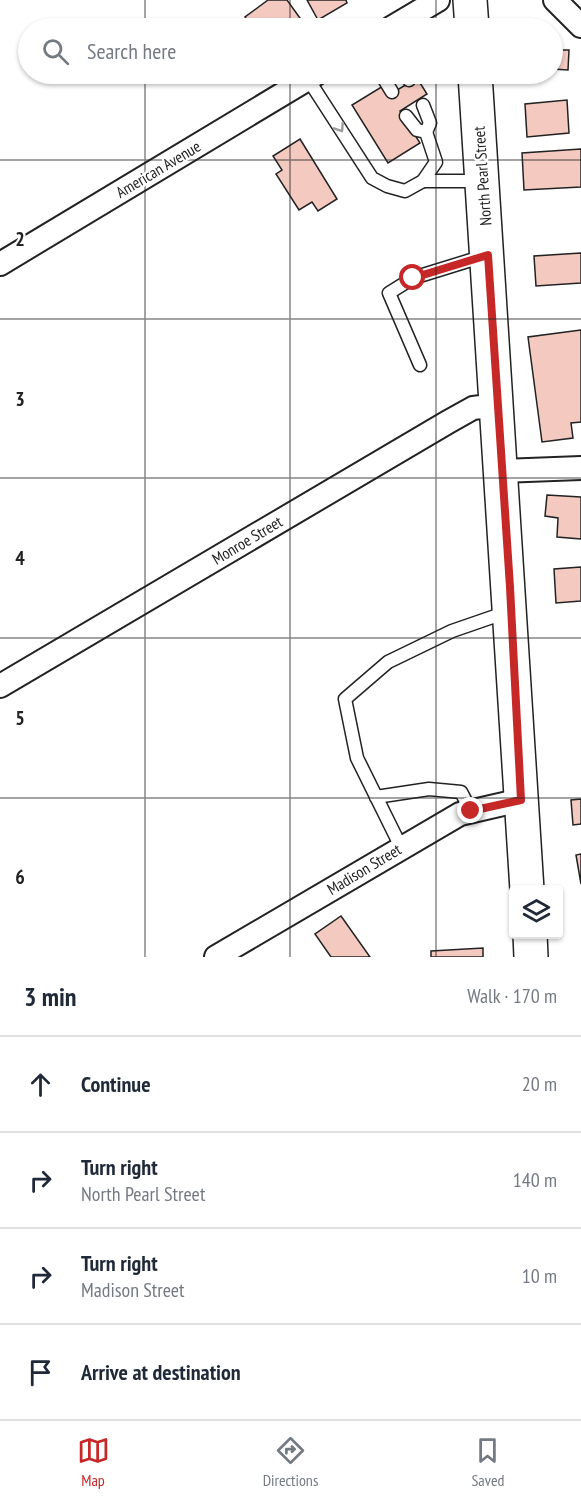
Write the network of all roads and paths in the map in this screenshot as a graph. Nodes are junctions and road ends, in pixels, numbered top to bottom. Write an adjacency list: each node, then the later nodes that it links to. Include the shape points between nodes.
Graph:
1 (438, 0): 4 (street)
2 (471, 0): 5 (main road)
3 (555, 0): 6 (street)
4 (408, 18)
5 (472, 18)
6 (581, 26)
7 (299, 84): 18 (street, American Avenue)
8 (317, 84): 16 (lane, one-way to 16, via 372,178 405,191)
9 (387, 84): 11 (lane)
10 (476, 84): 15 (main road, North Pearl Street)
11 (392, 92)
12 (423, 105): 14 (lane, via 430,123)
13 (406, 116): 14 (lane, via 417,130)
14 (426, 132): 16 (lane, via 436,162)
15 (483, 181): 16 (lane); 17 (main road, North Pearl Street)
16 (423, 182)
17 (488, 255): 19 (lane, via 413,278 388,294); 20 (main road, North Pearl Street)
18 (0, 264)
19 (420, 365)
20 (498, 405): 22 (main road, North Pearl Street); 24 (street, Monroe Street, via 473,408 448,422)
21 (581, 468): 22 (street)
22 (501, 471): 23 (main road, North Pearl Street)
23 (511, 611): 25 (lane, via 452,631 388,662 345,699 357,758); 26 (main road, North Pearl Street)
24 (0, 686)
25 (376, 796): 27 (lane, via 429,789 461,792); 28 (lane)
26 (521, 800): 27 (street, Madison Street); 29 (main road, North Pearl Street)
27 (471, 811): 28 (street, Madison Street)
28 (401, 847): 31 (street, Madison Street)
29 (527, 885)
30 (530, 939): 32 (main road)
31 (216, 957)
32 (531, 957)

